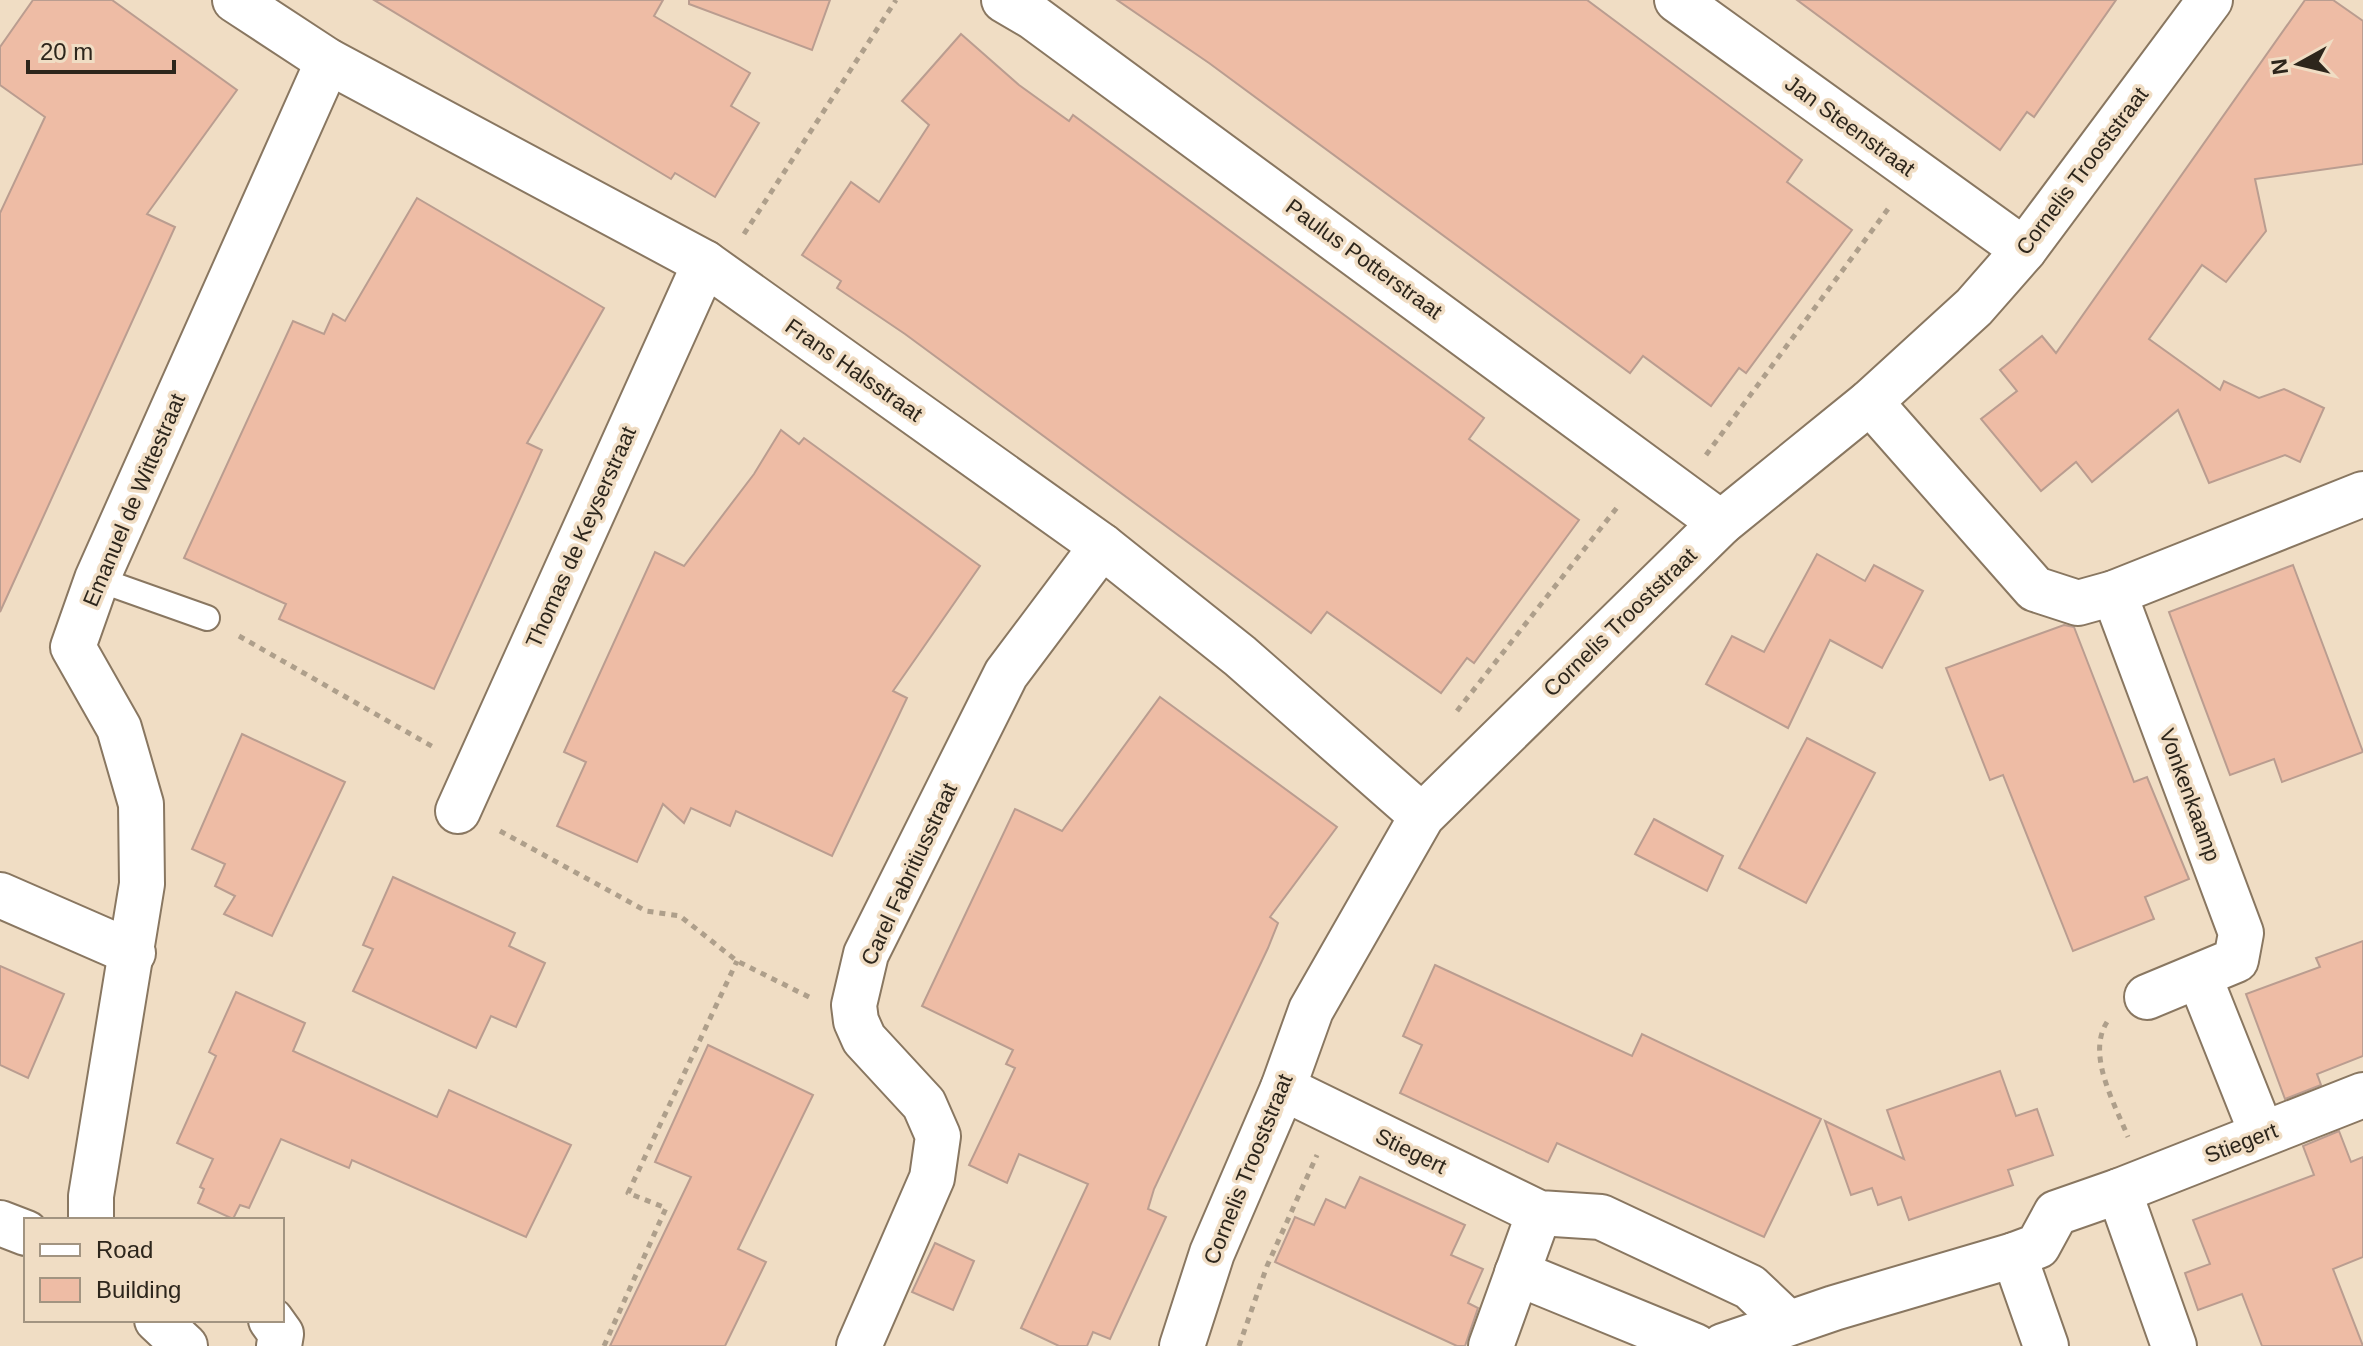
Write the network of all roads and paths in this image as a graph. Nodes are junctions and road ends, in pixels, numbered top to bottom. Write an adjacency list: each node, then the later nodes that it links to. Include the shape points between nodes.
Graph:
1 (235, 0): 6 (street, Frans Halsstraat)
2 (896, 0): 9 (path)
3 (1004, 0): 11 (street, Paulus Potterstraat, via 1466,332)
4 (1677, 0): 7 (street, Jan Steenstraat)
5 (2210, 0): 8 (street, Cornelis Trooststraat)
6 (328, 61): 9 (street, Frans Halsstraat); 15 (street, Emanuel de Wittestraat)
7 (1915, 173): 8 (street, Jan Steenstraat); 11 (path)
8 (2024, 250): 10 (street, Cornelis Trooststraat, via 1974,307)
9 (712, 268): 14 (street, Frans Halsstraat); 19 (street, Thomas de Keyserstraat)
10 (1870, 402): 13 (street, Cornelis Trooststraat); 16 (street, via 2035,589 2078,603)
11 (1663, 482): 13 (street, Paulus Potterstraat); 18 (path)
12 (2363, 494): 16 (street)
13 (1721, 523): 21 (street, Cornelis Trooststraat)
14 (1102, 546): 21 (street, Frans Halsstraat, via 1240,656); 27 (street, Carel Fabritiusstraat, via 1006,674 866,954 854,1005)
15 (97, 579): 17 (lane); 23 (street, Emanuel de Wittestraat, via 73,647 119,728 141,804 142,884)
16 (2114, 593): 25 (street, Vonkenkaamp, via 2241,933 2236,960)
17 (207, 618): 19 (path)
18 (1452, 717)
19 (475, 771): 20 (street, Thomas de Keyserstraat)
20 (458, 811): 24 (path, via 646,911 680,916)
21 (1422, 816): 28 (street, Cornelis Trooststraat, via 1311,1010)
22 (0, 895): 23 (street)
23 (133, 953): 34 (street, Emanuel de Wittestraat)
24 (737, 961): 27 (path); 44 (path, via 628,1193 666,1208)
25 (2199, 976): 26 (street, Vonkenkaamp); 31 (street)
26 (2147, 997): 32 (path, via 2114,1011 2100,1033 2101,1065)
27 (856, 1021): 45 (street, via 864,1039 924,1104 938,1136 932,1178)
28 (1283, 1088): 30 (street, Stiegert); 46 (street, Cornelis Trooststraat, via 1212,1253)
29 (2363, 1095): 31 (street, Stiegert)
30 (1335, 1114): 33 (street, Stiegert); 47 (path, via 1267,1266)
31 (2262, 1134): 32 (street, Stiegert)
32 (2131, 1186): 37 (street, Stiegert, via 2056,1213 2038,1246); 52 (street)
33 (1539, 1213): 38 (street); 41 (street, Stiegert, via 1601,1217 1750,1287)
34 (91, 1218)
35 (0, 1223): 36 (street)
36 (24, 1232)
37 (2014, 1255): 41 (street, Stiegert); 51 (street)
38 (1517, 1273): 48 (street); 49 (street)
39 (159, 1322): 42 (street)
40 (272, 1322): 43 (street, via 281,1334)
41 (1788, 1323): 50 (street, Stiegert)
42 (185, 1346)
43 (279, 1346)
44 (604, 1346)
45 (859, 1346)
46 (1182, 1346)
47 (1239, 1346)
48 (1491, 1346)
49 (1695, 1346)
50 (1723, 1346)
51 (2046, 1346)
52 (2174, 1346)

